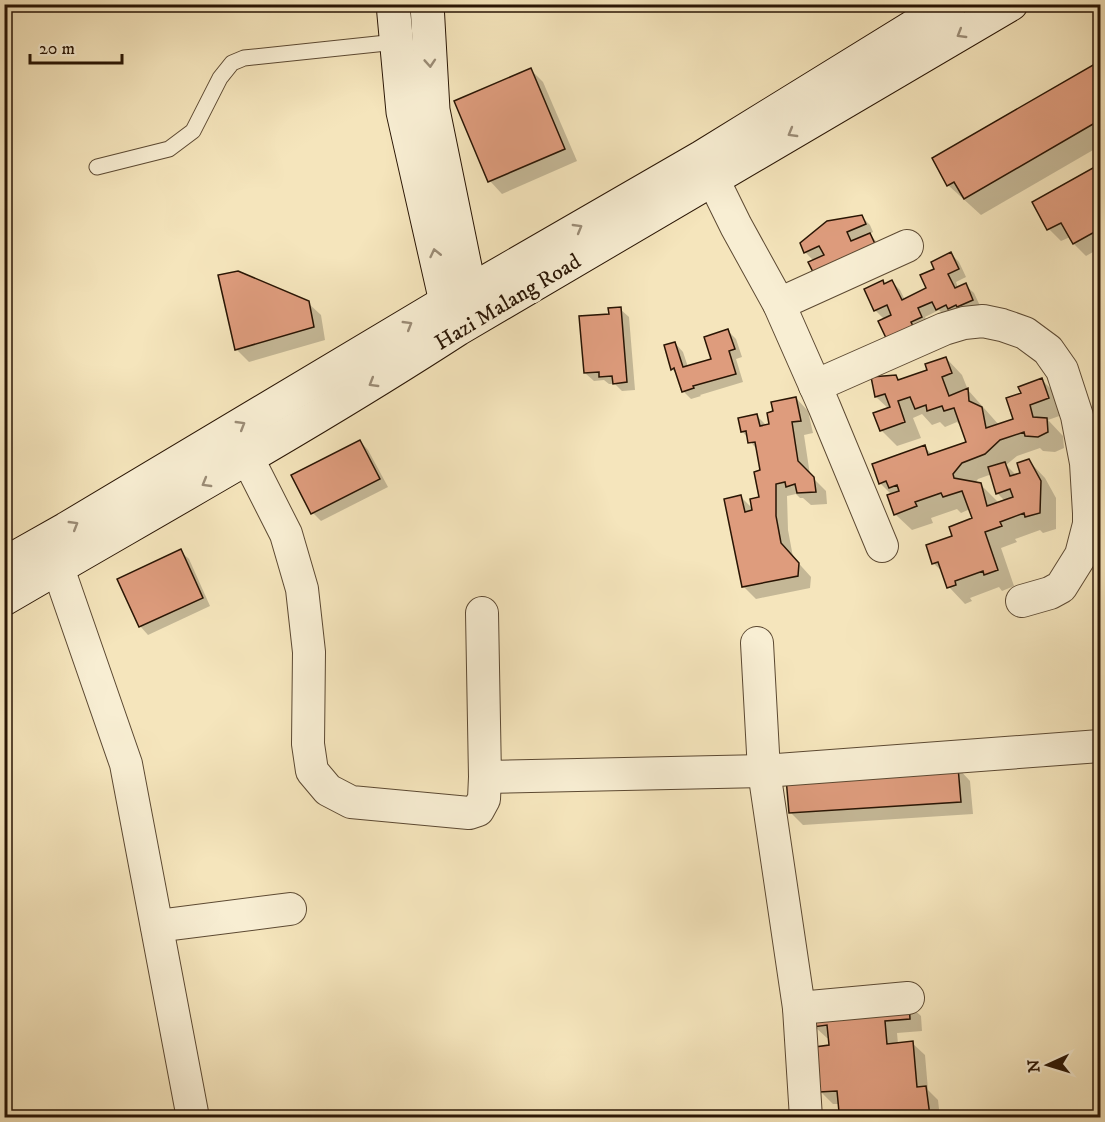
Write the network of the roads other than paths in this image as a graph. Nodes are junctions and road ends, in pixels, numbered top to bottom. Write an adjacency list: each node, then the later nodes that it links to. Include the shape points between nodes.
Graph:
1 (393, 4): 5 (main road)
2 (426, 4): 10 (main road, one-way to 10, via 433,110)
3 (950, 4): 7 (main road, Hazi Malang Road)
4 (1011, 4): 7 (main road, Hazi Malang Road, one-way to 7)
5 (396, 42): 6 (lane, via 238,60 220,78 193,131 170,149); 10 (main road, one-way to 5, via 403,112)
6 (97, 167)
7 (707, 168): 9 (street); 10 (main road, Hazi Malang Road)
8 (907, 246): 9 (street)
9 (779, 304): 11 (street)
10 (464, 309): 12 (main road, Hazi Malang Road, one-way to 12, via 383,378); 14 (main road, Hazi Malang Road, one-way to 10)
11 (815, 386): 13 (street); 17 (street, via 964,322 1002,325 1025,333 1048,350 1062,370 1077,416 1086,463 1089,524 1081,555 1061,587)
12 (248, 459): 14 (main road, Hazi Malang Road, one-way to 14); 22 (street, via 286,534 302,589 309,652 308,744 312,771 328,790 351,802 469,813 478,810 484,799)
13 (882, 546)
14 (51, 554): 15 (main road, Hazi Malang Road); 16 (main road, Hazi Malang Road); 24 (street, via 126,764)
15 (4, 564)
16 (4, 599)
17 (1022, 601)
18 (482, 613): 22 (street)
19 (757, 643): 21 (street)
20 (1101, 746): 21 (street)
21 (764, 771): 22 (street); 26 (street)
22 (485, 777)
23 (290, 909): 24 (street)
24 (157, 926): 27 (street)
25 (908, 998): 26 (street)
26 (799, 1008): 28 (street)
27 (193, 1118)
28 (806, 1118)

